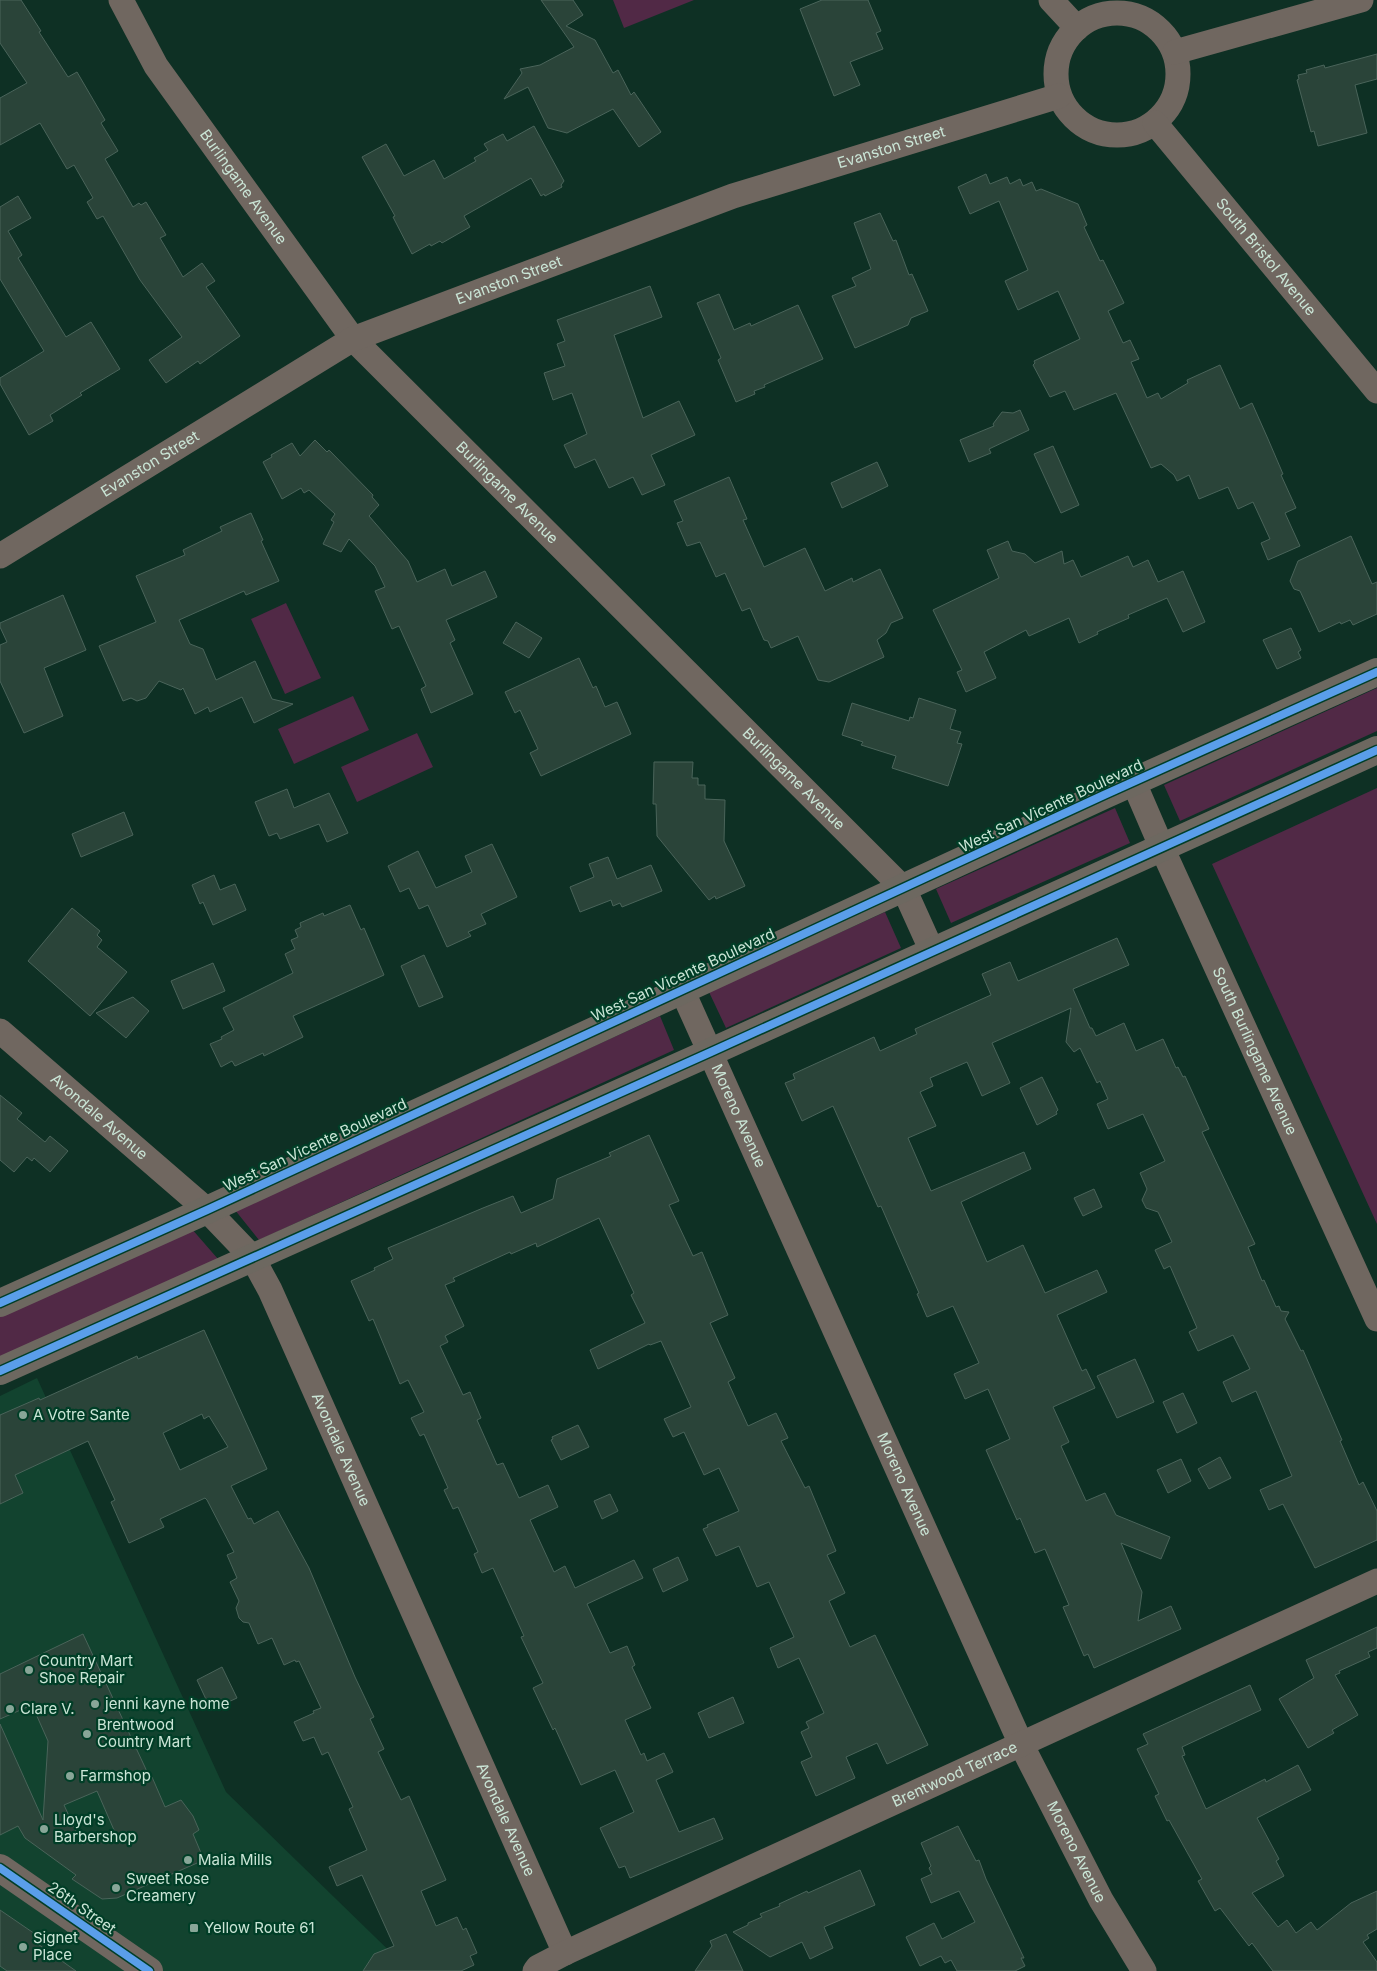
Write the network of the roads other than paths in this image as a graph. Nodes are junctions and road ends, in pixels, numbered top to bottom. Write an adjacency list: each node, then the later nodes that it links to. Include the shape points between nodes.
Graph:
1 (121, 0): 8 (street, Burlingame Avenue, via 156,66)
2 (1051, 0): 4 (street)
3 (1361, 0): 5 (street)
4 (1076, 28): 5 (street, via 1094,17 1113,12 1132,14 1150,22 1165,35); 6 (street, via 1064,42 1057,59 1055,78)
5 (1175, 52): 7 (street, via 1179,71 1177,91 1168,109)
6 (1059, 96): 7 (street, via 1069,113 1083,126 1100,134 1119,136 1138,132); 8 (street, Evanston Street, via 733,196)
7 (1155, 123): 9 (street, South Bristol Avenue)
8 (353, 339): 10 (street, Evanston Street); 15 (street, Burlingame Avenue)
9 (1377, 391)
10 (1, 553)
11 (1377, 672): 13 (main road, West San Vicente Boulevard)
12 (1377, 750): 14 (main road)
13 (1134, 783): 14 (street, South Burlingame Avenue); 15 (main road, West San Vicente Boulevard)
14 (1162, 848): 16 (main road); 23 (street, South Burlingame Avenue)
15 (904, 889): 16 (street, Burlingame Avenue); 17 (main road, West San Vicente Boulevard)
16 (932, 951): 19 (main road)
17 (682, 990): 19 (street, Moreno Avenue); 20 (main road, West San Vicente Boulevard)
18 (0, 1031): 20 (street, Avondale Avenue)
19 (711, 1052): 21 (main road); 26 (street, Moreno Avenue)
20 (206, 1210): 21 (street, Avondale Avenue); 22 (main road, West San Vicente Boulevard)
21 (252, 1257): 24 (main road); 28 (street, Avondale Avenue, via 270,1290)
22 (0, 1303)
23 (1377, 1319)
24 (0, 1371)
25 (1377, 1581): 26 (street, Brentwood Terrace)
26 (1021, 1744): 28 (street, Brentwood Terrace); 31 (street, Moreno Avenue, via 1101,1900)
27 (0, 1868): 29 (street, 26th Street)
28 (565, 1953): 30 (street, Brentwood Terrace)
29 (149, 1971)
30 (535, 1971)
31 (1144, 1971)

